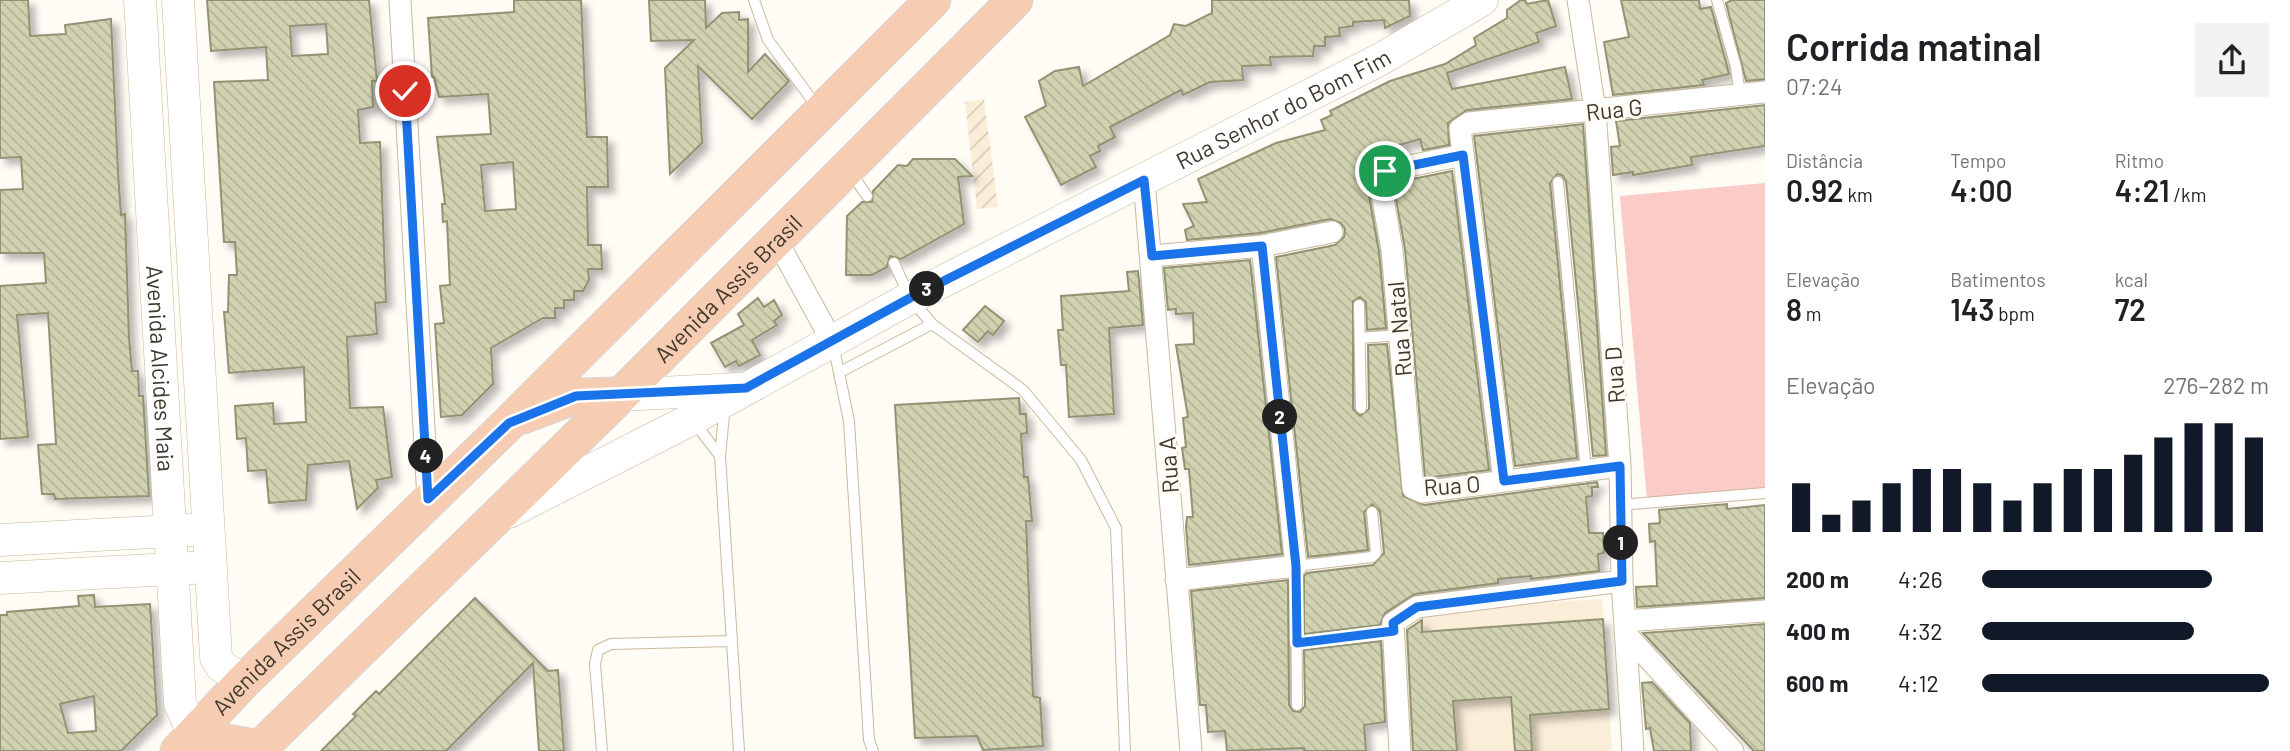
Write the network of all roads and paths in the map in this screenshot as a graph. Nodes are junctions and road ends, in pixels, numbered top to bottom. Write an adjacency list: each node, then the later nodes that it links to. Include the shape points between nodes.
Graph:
1 (140, 0): 47 (street, Avenida Alcides Maia)
2 (178, 0): 46 (street, Avenida Alcides Maia)
3 (400, 0): 42 (street)
4 (754, 0): 13 (lane, via 768,40)
5 (933, 0): 13 (main road, Avenida Assis Brasil)
6 (1015, 0): 15 (main road, Avenida Assis Brasil)
7 (1482, 0): 16 (street, Rua Senhor do Bom Fim, via 1379,60)
8 (1578, 0): 12 (street, Rua D)
9 (1717, 0): 11 (lane)
10 (1765, 92): 11 (street, Rua G)
11 (1740, 95): 12 (street, Rua G)
12 (1595, 110): 14 (street, Rua G, via 1469,122 1459,132); 37 (street, Rua D)
13 (821, 112): 35 (main road, Avenida Assis Brasil)
14 (1463, 155): 27 (street, Rua Natal, via 1380,174); 39 (street)
15 (847, 168): 18 (lane); 20 (main road, Avenida Assis Brasil)
16 (1144, 180): 22 (street, Rua A); 24 (street, Rua Senhor do Bom Fim)
17 (1558, 182): 38 (lane)
18 (867, 197)
19 (1332, 232): 21 (street)
20 (776, 239): 29 (street); 32 (main road, Avenida Assis Brasil)
21 (1262, 246): 22 (street); 49 (street)
22 (1152, 256): 53 (street, Rua A)
23 (894, 263): 24 (lane)
24 (910, 298): 26 (lane); 29 (street, Rua Senhor do Bom Fim)
25 (1359, 305): 28 (lane)
26 (932, 324): 30 (lane); 67 (lane, via 1023,390 1081,460 1116,527)
27 (1400, 335): 28 (lane); 40 (street, Rua Natal)
28 (1360, 338): 33 (lane)
29 (832, 341): 30 (lane); 31 (street, Rua Senhor do Bom Fim)
30 (839, 372): 66 (lane, via 849,421)
31 (736, 394): 32 (street, Rua Senhor do Bom Fim); 34 (street, Rua Senhor do Bom Fim); 36 (lane)
32 (621, 395): 35 (main road, via 576,396); 45 (main road, Avenida Assis Brasil)
33 (1361, 408)
34 (692, 419): 36 (lane); 45 (street, Rua Senhor do Bom Fim)
35 (509, 423): 42 (main road, Avenida Assis Brasil)
36 (720, 456): 58 (lane)
37 (1620, 466): 38 (street, Rua O); 43 (street, Rua D)
38 (1586, 470): 39 (street, Rua O)
39 (1504, 481): 40 (street, Rua O, via 1422,492)
40 (1412, 485)
41 (1765, 493): 43 (lane)
42 (428, 499): 60 (main road, Avenida Assis Brasil)
43 (1620, 505): 54 (street, Rua D)
44 (1372, 512): 49 (lane, via 1376,553 1372,557)
45 (489, 523): 63 (main road, Avenida Assis Brasil)
46 (210, 529): 47 (street); 50 (street, Avenida Alcides Maia)
47 (171, 531): 48 (street); 51 (street, Avenida Alcides Maia)
48 (0, 540)
49 (1296, 566): 53 (street); 59 (lane)
50 (211, 567): 51 (street); 60 (street, Avenida Alcides Maia, via 216,657 221,666)
51 (173, 569): 52 (street); 62 (street, Avenida Alcides Maia)
52 (0, 578)
53 (1176, 580): 68 (street, Rua A)
54 (1622, 581): 56 (street, via 1417,607); 57 (street, Rua D)
55 (1765, 611): 57 (street)
56 (1393, 627): 59 (lane); 69 (street)
57 (1626, 628): 70 (street, Rua D); 71 (street)
58 (730, 640): 64 (lane, via 611,644 598,650 595,664); 65 (lane)
59 (1297, 643): 61 (lane)
60 (244, 681): 62 (main road, Avenida Assis Brasil)
61 (1297, 705)
62 (186, 743): 63 (main road)
63 (258, 749)
64 (602, 751)
65 (739, 751)
66 (873, 751)
67 (1125, 751)
68 (1191, 751)
69 (1400, 751)
70 (1633, 751)
71 (1733, 751)

